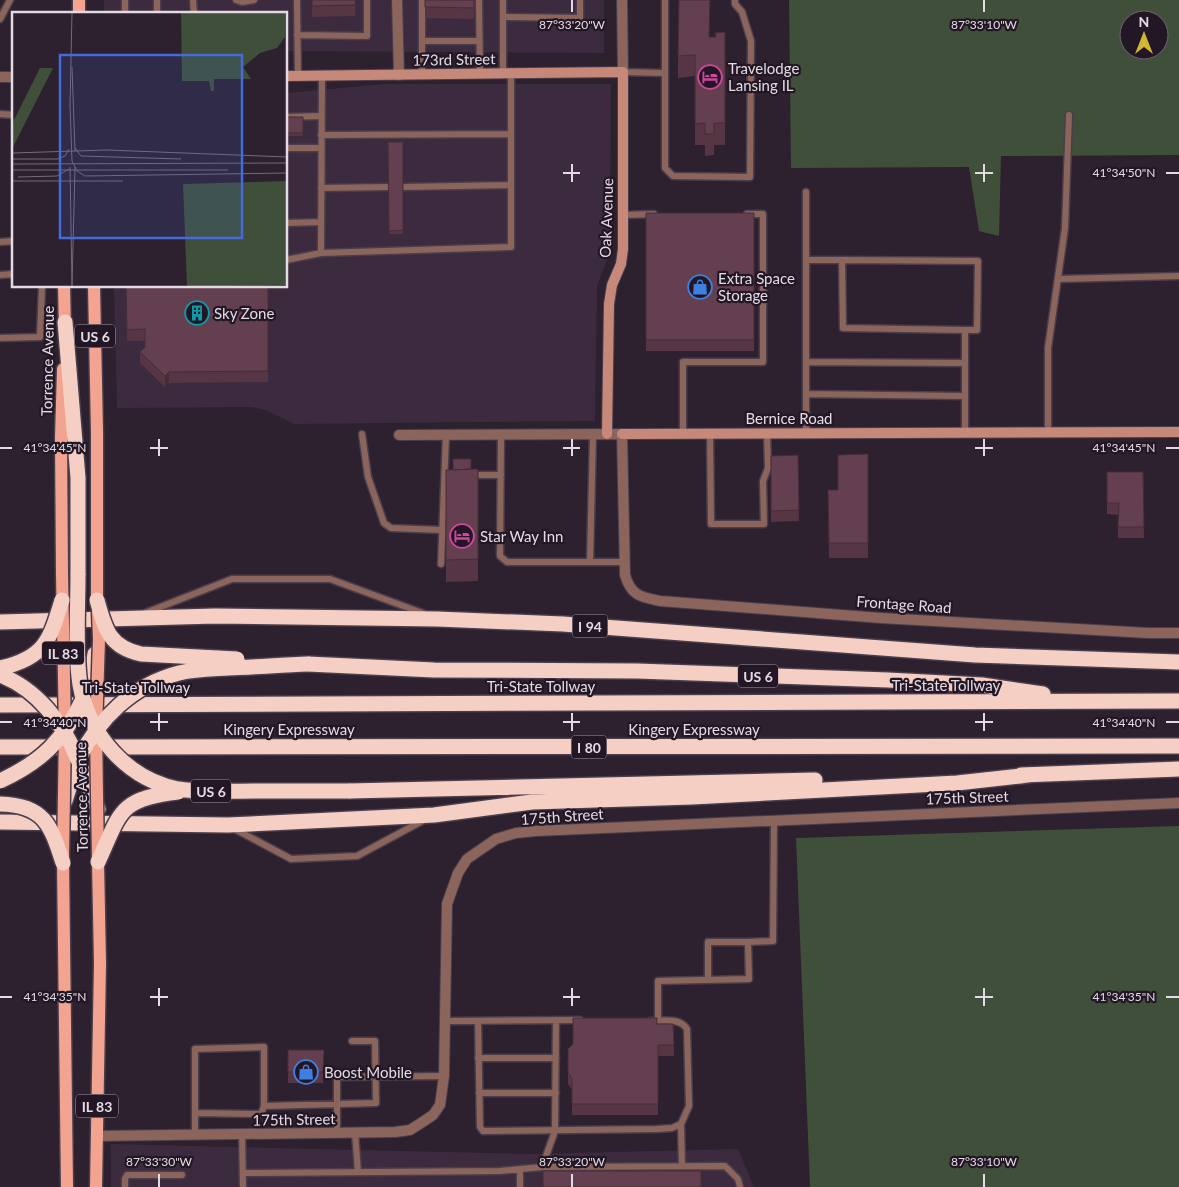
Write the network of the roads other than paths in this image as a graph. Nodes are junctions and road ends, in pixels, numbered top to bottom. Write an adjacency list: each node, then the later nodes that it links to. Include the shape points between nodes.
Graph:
1 (10, 0): 15 (lane)
2 (236, 0): 3 (lane)
3 (254, 0)
4 (297, 0): 16 (lane)
5 (366, 0): 16 (lane, via 367,36)
6 (397, 0): 24 (street)
7 (422, 0): 17 (lane)
8 (479, 0): 18 (lane)
9 (503, 0): 14 (lane)
10 (580, 0): 14 (lane, via 580,18)
11 (622, 0): 19 (street, Oak Avenue)
12 (665, 0): 20 (lane)
13 (735, 0): 20 (lane, via 750,41 750,177 673,176 666,168)
14 (503, 17): 22 (lane)
15 (0, 19)
16 (297, 36): 27 (lane)
17 (422, 41): 18 (lane); 25 (lane)
18 (480, 41): 21 (lane)
19 (623, 72): 20 (lane); 22 (street, 173rd Street); 43 (street, Oak Avenue)
20 (666, 73)
21 (480, 74): 22 (street, 173rd Street); 25 (street, 173rd Street)
22 (507, 74): 31 (lane)
23 (322, 75): 24 (street, 173rd Street); 27 (street, 173rd Street); 29 (lane)
24 (399, 75): 25 (street, 173rd Street)
25 (422, 75)
26 (288, 76): 27 (street, 173rd Street)
27 (298, 76)
28 (1069, 115): 51 (lane, via 1065,228)
29 (321, 116): 30 (lane); 32 (lane)
30 (290, 119)
31 (511, 134): 32 (lane); 36 (lane)
32 (321, 135): 35 (lane)
33 (292, 140): 34 (lane)
34 (289, 148): 35 (lane)
35 (321, 148): 39 (lane)
36 (511, 185): 38 (lane); 46 (lane, via 511,247)
37 (388, 187): 39 (lane)
38 (403, 187)
39 (321, 188): 45 (lane)
40 (806, 192): 48 (lane)
41 (666, 214): 43 (lane)
42 (744, 214): 70 (lane, via 763,214 764,362 682,362)
43 (623, 215): 68 (street, Oak Avenue, via 621,264 612,285 609,304)
44 (288, 222): 45 (lane)
45 (320, 222): 46 (lane)
46 (321, 253): 47 (lane)
47 (288, 260)
48 (806, 260): 49 (lane); 58 (lane)
49 (842, 260): 56 (lane, via 843,328); 56 (lane, via 978,261 977,330)
50 (1179, 276): 51 (lane)
51 (1058, 280): 64 (lane, via 1048,348)
52 (42, 288): 57 (lane, via 40,337)
53 (64, 288): 55 (main road, Torrence Avenue / US 6)
54 (94, 288): 85 (main road, Torrence Avenue / US 6)
55 (65, 322): 84 (main road, Torrence Avenue / IL 83, bridge, via 61,437); 95 (highway, US 6, bridge, via 78,478 78,667)
56 (965, 330): 59 (lane)
57 (0, 338)
58 (806, 362): 59 (lane); 60 (lane)
59 (965, 363): 61 (lane)
60 (806, 394): 61 (lane); 73 (lane)
61 (965, 396): 63 (lane)
62 (1179, 432): 64 (street, Bernice Road)
63 (965, 433): 64 (street, Bernice Road); 73 (street, Bernice Road)
64 (1048, 433)
65 (362, 434): 80 (lane, via 368,477 384,523 391,528)
66 (501, 434): 67 (street, Bernice Road); 75 (street, Bernice Road); 79 (lane)
67 (593, 434): 68 (street, Bernice Road); 81 (lane)
68 (607, 434): 69 (street, Bernice Road)
69 (622, 434): 70 (street, Bernice Road); 82 (street)
70 (683, 434): 71 (street, Bernice Road)
71 (710, 434): 72 (street, Bernice Road); 72 (lane, via 711,524 764,524)
72 (767, 434): 73 (street, Bernice Road)
73 (806, 434)
74 (399, 435): 75 (street, Bernice Road)
75 (446, 435): 76 (lane)
76 (444, 475): 77 (lane); 80 (lane)
77 (452, 475)
78 (473, 475): 79 (lane)
79 (500, 475): 81 (lane, via 500,556 507,562)
80 (442, 530): 83 (lane)
81 (590, 562): 82 (lane)
82 (623, 562): 89 (street, Frontage Road, via 625,575 635,594 660,601 891,618)
83 (440, 564)
84 (62, 600): 93 (highway, bridge, via 46,644 27,659); 100 (main road, Torrence Avenue / IL 83, bridge)
85 (97, 600): 90 (main road, Torrence Avenue / IL 83, bridge); 92 (highway, US 6, bridge, via 112,638 130,651)
86 (134, 617): 87 (highway, I 94); 87 (lane, via 232,579 330,579); 88 (highway, I 94)
87 (437, 618): 91 (highway, I 94, via 975,655)
88 (0, 622)
89 (1179, 633)
90 (99, 639): 95 (highway, bridge); 99 (main road, Torrence Avenue / IL 83, bridge)
91 (1179, 662)
92 (308, 664): 96 (highway, US 6, via 434,670 636,671 973,684); 99 (highway, bridge, via 194,670 178,674 130,697)
93 (0, 668)
94 (0, 675): 100 (highway, bridge, via 32,694)
95 (84, 699): 99 (highway, US 6, bridge); 100 (highway, bridge)
96 (1081, 701): 97 (highway); 98 (highway, Tri-State Tollway)
97 (1179, 701)
98 (0, 705)
99 (96, 730): 103 (highway, bridge); 107 (highway, US 6, bridge, via 134,771 163,785); 111 (main road, Torrence Avenue / IL 83, bridge)
100 (65, 732): 103 (highway, bridge); 106 (highway, bridge, via 39,759); 110 (main road, Torrence Avenue / IL 83, bridge)
101 (1179, 746): 102 (highway, Kingery Expressway / I 80)
102 (0, 747)
103 (78, 760): 110 (highway, bridge); 111 (highway, bridge)
104 (1179, 769): 105 (highway, US 6)
105 (1030, 775): 107 (highway, US 6, bridge, via 349,791); 112 (highway, via 957,783 532,802)
106 (0, 782)
107 (189, 791): 116 (highway, bridge, via 146,797 129,805 118,819)
108 (1179, 803): 113 (street, 175th Street)
109 (0, 804): 117 (highway, bridge, via 19,806 44,820 54,836)
110 (63, 808): 117 (main road, Torrence Avenue / IL 83, bridge)
111 (98, 809): 116 (main road, Torrence Avenue / IL 83, bridge)
112 (434, 815): 115 (highway); 115 (lane, via 357,856 300,859 291,859)
113 (774, 821): 118 (lane, via 773,942); 122 (street, 175th Street, via 536,831 496,839 467,859 458,873 447,904)
114 (0, 822): 115 (highway)
115 (228, 825)
116 (98, 862): 142 (main road, Torrence Avenue / IL 83)
117 (63, 863): 149 (main road, Torrence Avenue / IL 83)
118 (748, 942): 119 (lane, via 708,942); 119 (lane, via 749,979)
119 (708, 980): 124 (lane, via 658,981)
120 (556, 1020): 121 (lane); 125 (lane); 128 (lane)
121 (584, 1020)
122 (444, 1021): 125 (lane); 130 (street, 175th Street)
123 (640, 1021): 124 (lane)
124 (658, 1021): 136 (lane, via 679,1021 687,1029 689,1106)
125 (478, 1022): 127 (lane)
126 (352, 1041): 129 (lane, via 375,1041)
127 (478, 1058): 128 (lane); 131 (lane)
128 (556, 1058): 132 (lane)
129 (376, 1076): 130 (lane); 133 (lane, via 376,1103); 133 (lane, via 337,1077)
130 (444, 1076): 139 (street, 175th Street, via 440,1105 421,1123 410,1130)
131 (479, 1093): 132 (lane); 137 (lane, via 483,1132)
132 (556, 1093): 137 (lane)
133 (338, 1104): 134 (lane); 138 (lane)
134 (264, 1106): 135 (lane, via 261,1114); 135 (lane, via 264,1047 195,1049)
135 (195, 1114): 141 (lane)
136 (681, 1124): 137 (lane, via 657,1130); 143 (lane)
137 (555, 1131): 144 (lane)
138 (337, 1133): 139 (street, 175th Street); 140 (street, 175th Street)
139 (355, 1133): 146 (lane)
140 (242, 1134): 141 (street, 175th Street); 147 (lane)
141 (195, 1135): 142 (street, 175th Street)
142 (97, 1136): 150 (main road, Torrence Avenue / IL 83)
143 (682, 1166): 144 (lane); 154 (lane, via 725,1166 738,1179)
144 (542, 1167): 145 (lane)
145 (520, 1169): 146 (lane); 153 (lane)
146 (358, 1172): 147 (lane)
147 (243, 1173): 152 (lane)
148 (182, 1175): 151 (lane, via 127,1175)
149 (67, 1187)
150 (96, 1187)
151 (125, 1187)
152 (243, 1187)
153 (520, 1187)
154 (740, 1187)

